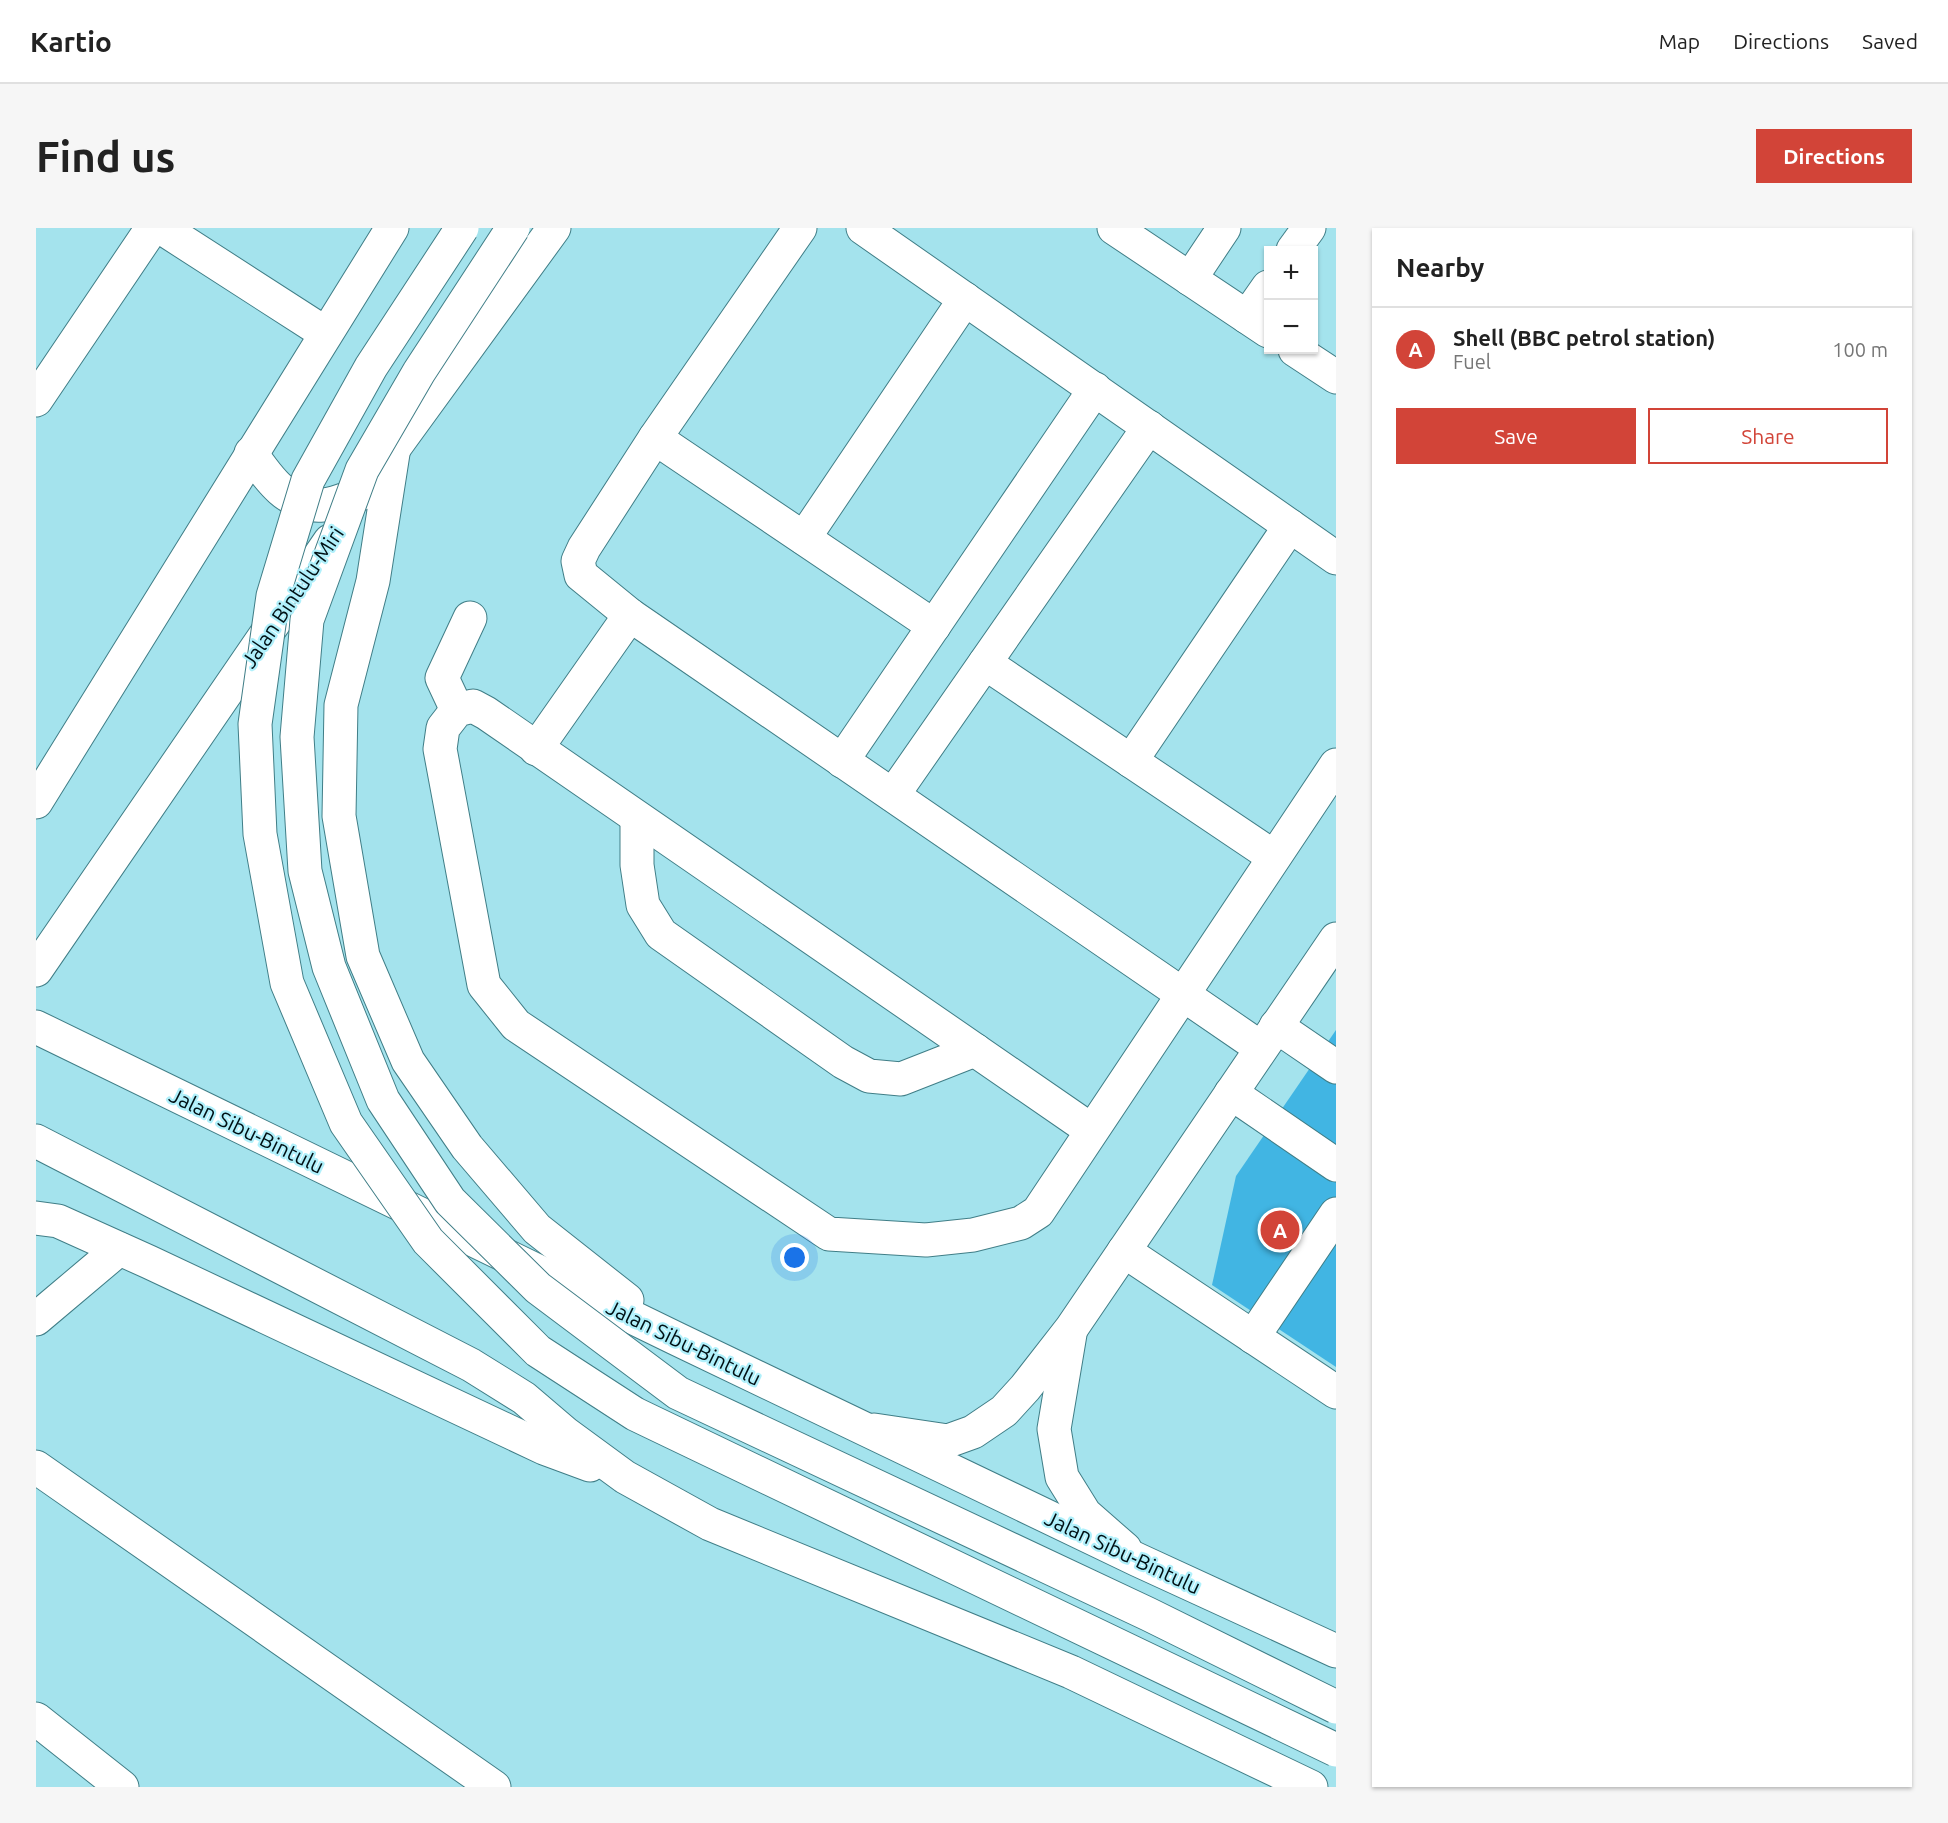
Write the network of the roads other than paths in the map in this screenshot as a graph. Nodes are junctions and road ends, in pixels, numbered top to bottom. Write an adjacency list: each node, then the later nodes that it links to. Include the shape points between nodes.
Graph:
1 (152, 228): 21 (main road)
2 (162, 228): 17 (main road)
3 (392, 228): 17 (main road)
4 (462, 228): 70 (main road, bridge, via 371,367 308,480 273,596 255,724 260,834 287,983 346,1123 428,1241 538,1351 625,1408)
5 (513, 228): 68 (main road, bridge, via 419,372 362,470 307,620 297,737 305,871 329,967 383,1100 450,1201 538,1288 678,1394 1137,1609)
6 (554, 228): 24 (main road, Jalan Bintulu-Miri)
7 (800, 228): 23 (main road)
8 (863, 228): 14 (main road)
9 (1114, 228): 13 (main road)
10 (1224, 228): 13 (main road)
11 (1309, 228): 12 (main road)
12 (1296, 246)
13 (1190, 279): 16 (main road)
14 (965, 299): 20 (main road); 28 (main road)
15 (1265, 300): 16 (main road)
16 (1258, 324)
17 (325, 333): 25 (main road)
18 (1301, 354): 19 (main road)
19 (1336, 377)
20 (1095, 389): 22 (main road); 32 (main road)
21 (36, 400)
22 (1149, 427): 27 (main road); 33 (main road)
23 (656, 438): 28 (main road); 30 (main road, via 578,561 581,575)
24 (394, 447): 26 (main road, Jalan Bintulu-Miri); 61 (main road, via 373,582 341,705 339,816 363,957 408,1061 467,1148 537,1229)
25 (251, 453): 26 (main road, via 279,489 309,504 322,505); 40 (main road)
26 (363, 493): 44 (main road, Jalan Bintulu-Miri)
27 (1290, 526): 29 (main road); 37 (main road)
28 (804, 538): 32 (main road)
29 (1336, 558)
30 (630, 615): 35 (main road); 36 (main road)
31 (470, 618): 34 (main road, via 442,678)
32 (934, 626): 36 (main road)
33 (986, 663): 37 (main road); 39 (main road)
34 (457, 710): 35 (main road, via 473,706); 51 (main road, via 443,728 440,749 484,985 516,1025 829,1234 926,1240 973,1235 1021,1223 1038,1212)
35 (536, 749): 41 (main road)
36 (842, 761): 39 (main road)
37 (1131, 761): 42 (main road)
38 (1336, 765): 42 (main road)
39 (893, 795): 45 (main road)
40 (37, 799)
41 (637, 819): 48 (main road); 48 (main road, via 637,865 643,904 661,934 843,1062 869,1076 901,1079)
42 (1274, 857): 45 (main road)
43 (1336, 939): 47 (main road)
44 (36, 970)
45 (1182, 994): 47 (main road); 51 (main road)
46 (36, 1027): 61 (main road, Jalan Sibu-Bintulu)
47 (1269, 1037): 49 (main road); 50 (main road)
48 (975, 1050): 51 (main road)
49 (1336, 1067)
50 (1231, 1093): 53 (main road); 57 (main road)
51 (1091, 1130)
52 (36, 1141): 65 (main road, via 471,1365 524,1398)
53 (1336, 1165)
54 (1336, 1214): 60 (main road)
55 (36, 1218): 56 (main road, via 58,1221)
56 (118, 1249): 58 (main road); 65 (main road, via 543,1448)
57 (1124, 1251): 59 (main road); 60 (main road)
58 (36, 1319)
59 (1071, 1329): 63 (main road, via 1004,1411 973,1432 948,1441); 66 (main road, via 1054,1429 1062,1477 1085,1514)
60 (1253, 1337): 62 (main road)
61 (675, 1338): 63 (main road, Jalan Sibu-Bintulu)
62 (1336, 1392)
63 (863, 1428): 66 (main road, Jalan Sibu-Bintulu)
64 (37, 1469): 72 (main road)
65 (625, 1478): 73 (main road, via 710,1524 1071,1672)
66 (1138, 1560): 67 (main road, Jalan Sibu-Bintulu)
67 (1336, 1651)
68 (1336, 1707)
69 (36, 1719): 71 (main road)
70 (1336, 1750)
71 (122, 1787)
72 (494, 1787)
73 (1311, 1787)

